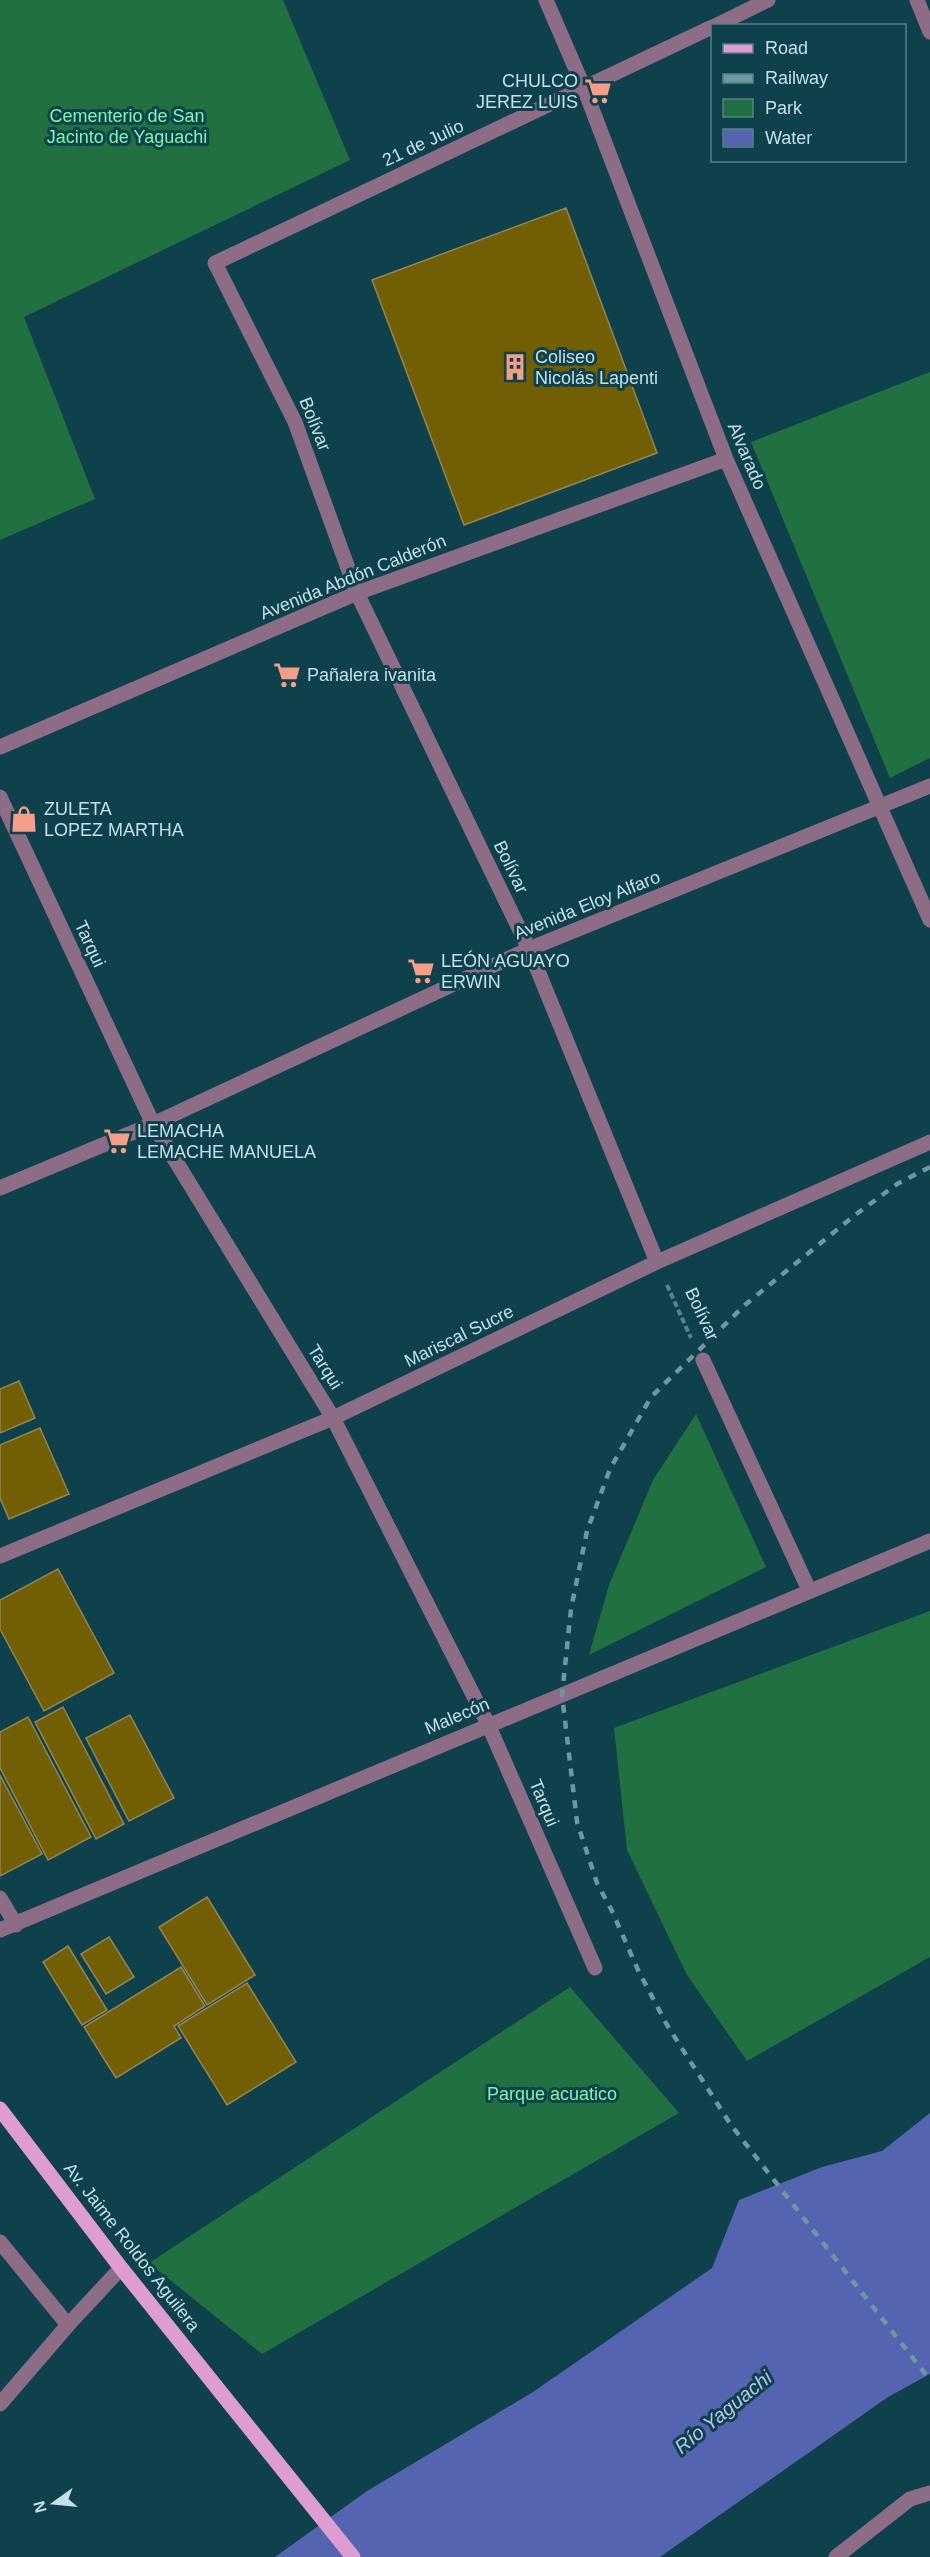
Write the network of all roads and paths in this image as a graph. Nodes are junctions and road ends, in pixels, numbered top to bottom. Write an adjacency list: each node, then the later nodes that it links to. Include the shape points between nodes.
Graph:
1 (546, 0): 7 (street, Alvarado)
2 (768, 0): 4 (street, 21 de Julio)
3 (917, 0): 6 (street)
4 (718, 24)
5 (711, 27): 7 (street, 21 de Julio)
6 (930, 32)
7 (584, 88): 8 (street, 21 de Julio); 9 (street, Alvarado)
8 (215, 263): 10 (street, Bolívar, via 295,422)
9 (726, 459): 10 (street, Avenida Abdón Calderón); 14 (street, Alvarado)
10 (357, 593): 11 (street, Avenida Abdón Calderón); 16 (street, Bolívar)
11 (0, 747)
12 (930, 786): 14 (street, Avenida Eloy Alfaro)
13 (0, 797): 17 (street, Tarqui)
14 (881, 806): 15 (street, Alvarado); 16 (street, Avenida Eloy Alfaro)
15 (930, 920)
16 (529, 950): 17 (street, Avenida Eloy Alfaro); 20 (street, Bolívar)
17 (153, 1124): 19 (street, Avenida Eloy Alfaro); 22 (street, Tarqui)
18 (930, 1142): 20 (street, Mariscal Sucre)
19 (0, 1188)
20 (657, 1262): 21 (path, Bolívar); 22 (street, Mariscal Sucre)
21 (703, 1360): 25 (street, Bolívar)
22 (333, 1418): 24 (street, Mariscal Sucre); 26 (street, Tarqui)
23 (930, 1542): 25 (street, Malecón)
24 (0, 1556)
25 (809, 1590): 26 (street, Malecón)
26 (489, 1724): 28 (street, Malecón); 30 (street, Tarqui)
27 (0, 1898): 28 (street)
28 (16, 1925): 29 (street, Malecón)
29 (0, 1930)
30 (595, 1968)
31 (0, 2109): 33 (main road, Av. Jaime Roldos Aguilera)
32 (0, 2242): 34 (street)
33 (121, 2268): 34 (street); 37 (main road, Av. Jaime Roldos Aguilera)
34 (68, 2325): 35 (street)
35 (0, 2404)
36 (930, 2493): 38 (street, via 910,2499)
37 (353, 2557)
38 (836, 2557)

